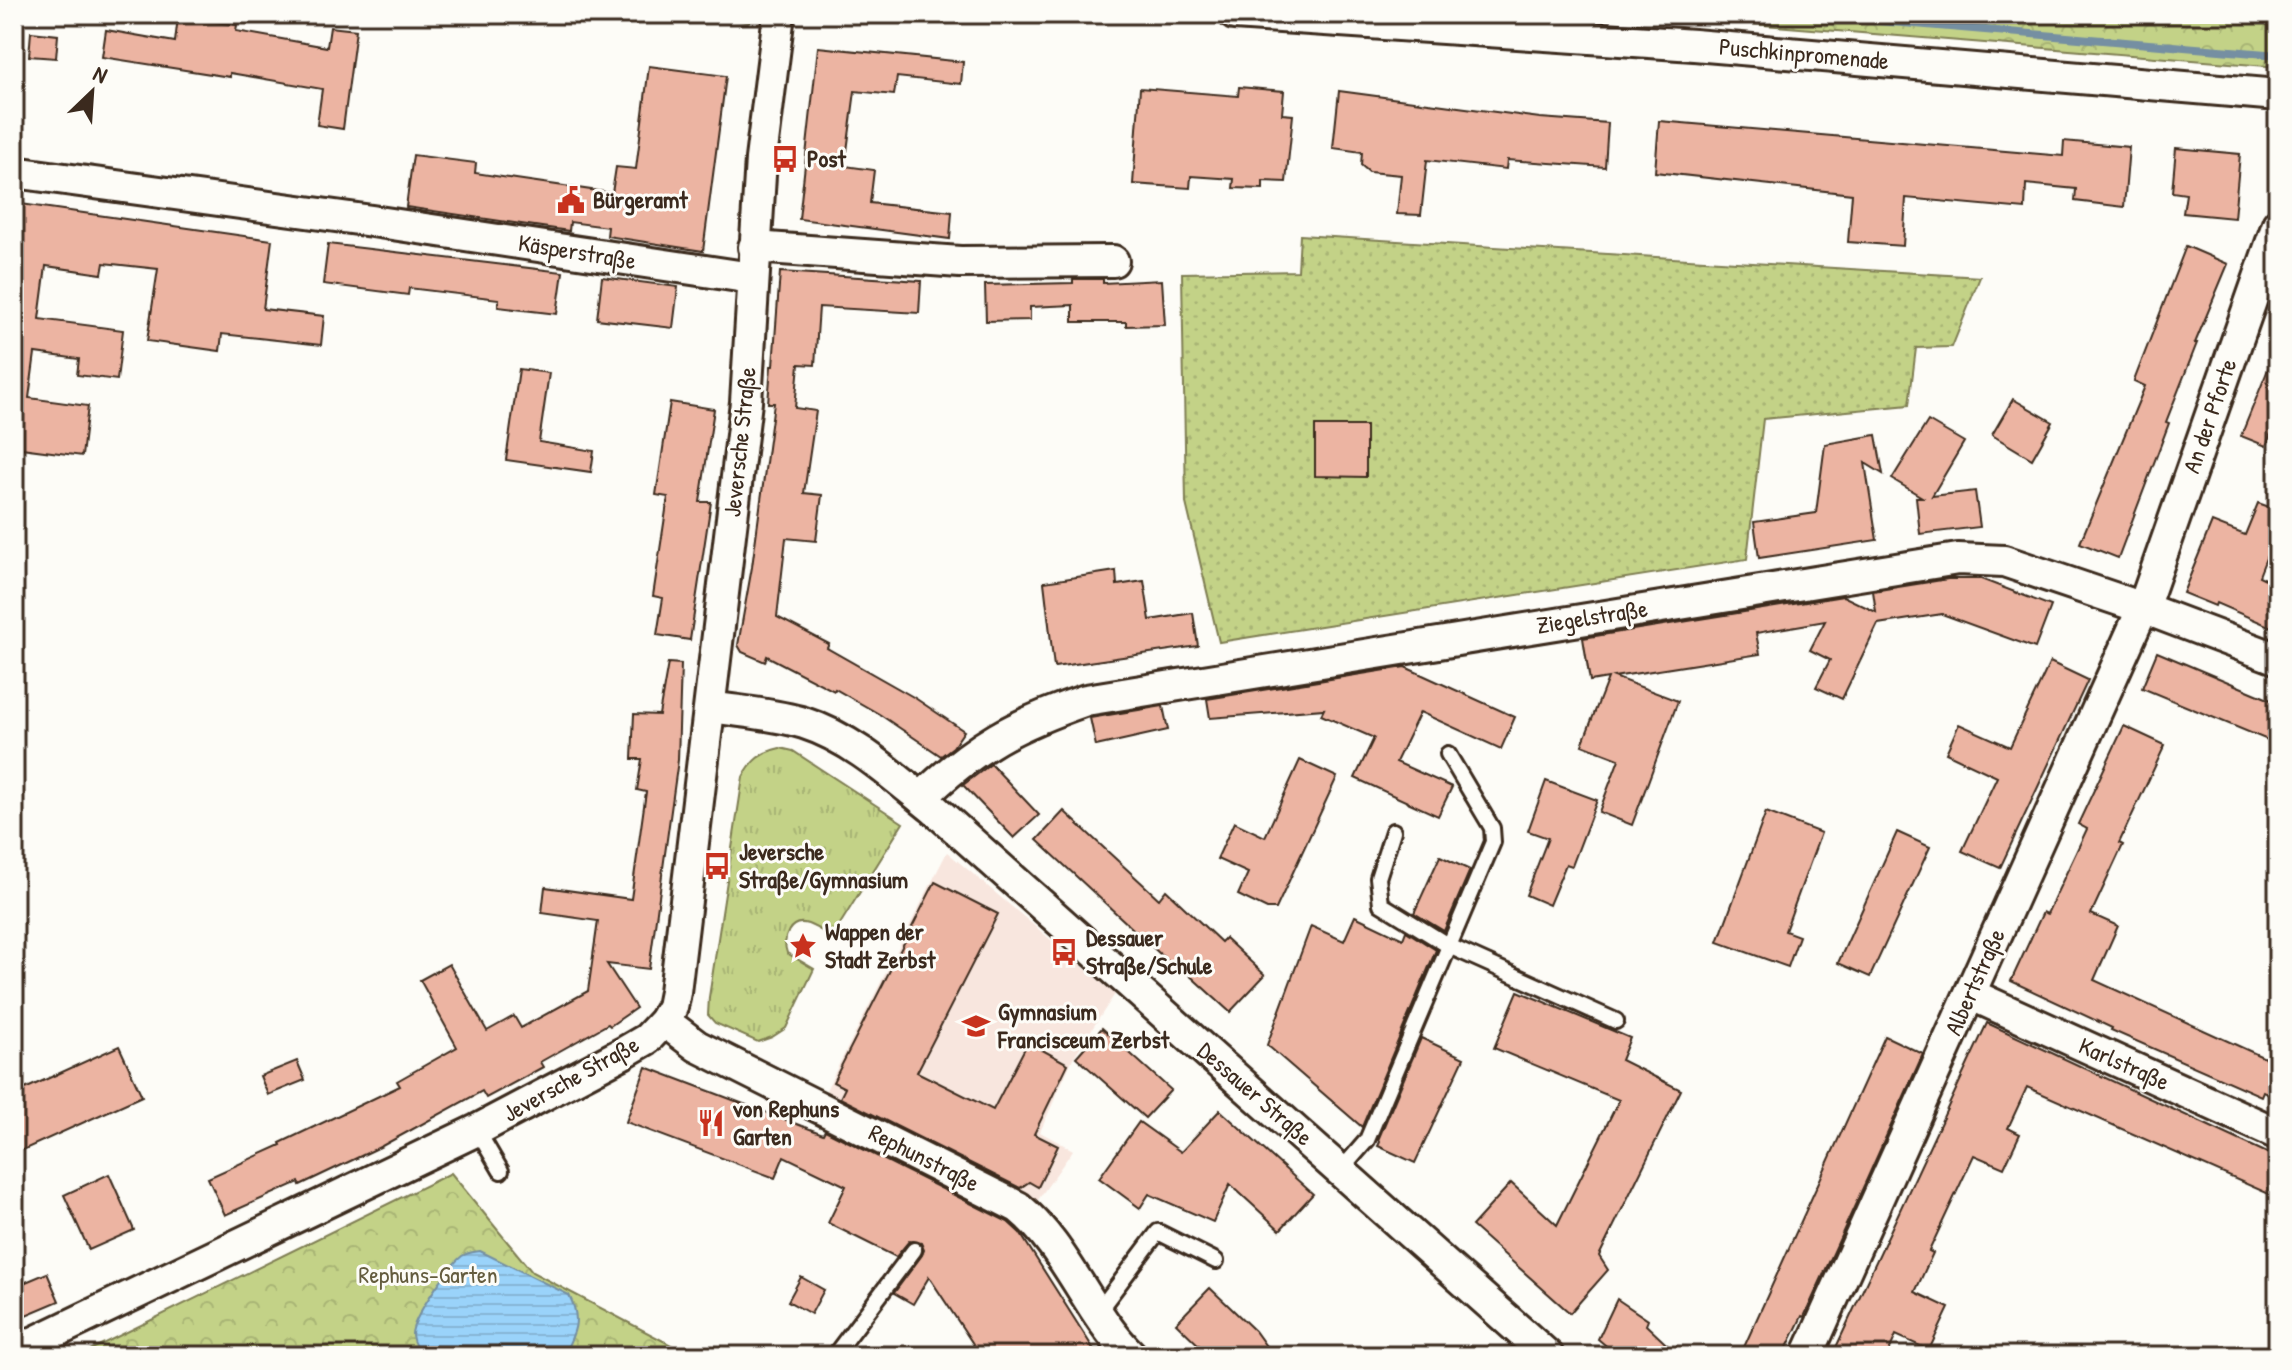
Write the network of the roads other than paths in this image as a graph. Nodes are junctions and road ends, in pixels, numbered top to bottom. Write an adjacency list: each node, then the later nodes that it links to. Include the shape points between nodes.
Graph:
1 (779, 14): 6 (street)
2 (1234, 14): 3 (street, Puschkinpromenade, via 1694,45)
3 (2278, 95)
4 (14, 172): 8 (street, Käsperstraße)
5 (2278, 224): 9 (street, An der Pforte)
6 (754, 247): 7 (street, via 960,262); 8 (street)
7 (1113, 261)
8 (752, 278): 11 (street, Jeversche Straße, via 746,402)
9 (2143, 608): 10 (street, Ziegelstraße); 13 (street, Ziegelstraße, via 2004,561 1958,559 1086,700 1007,731 953,767); 16 (street, Albertstraße)
10 (2278, 659)
11 (711, 707): 13 (street, Dessauer Straße, via 805,724 838,738); 17 (street, Jeversche Straße, via 675,992)
12 (1448, 754): 15 (lane, via 1492,828 1493,842)
13 (921, 798): 21 (street, Dessauer Straße)
14 (1393, 831): 15 (lane, via 1378,878 1381,904)
15 (1449, 946): 18 (lane); 21 (lane, via 1367,1140)
16 (1970, 994): 20 (street, Karlstraße); 30 (street, Albertstraße)
17 (664, 1021): 19 (street, Jeversche Straße, via 623,1053); 25 (street, Rephunstraße, via 697,1046 1018,1207 1038,1223)
18 (1616, 1021)
19 (477, 1130): 22 (lane); 26 (street, Jeversche Straße)
20 (2278, 1134)
21 (1341, 1170): 29 (street, Dessauer Straße)
22 (501, 1171)
23 (914, 1250): 27 (lane)
24 (1216, 1261): 25 (lane, via 1158,1232)
25 (1097, 1314): 28 (street, Rephunstraße)
26 (14, 1352)
27 (834, 1356)
28 (1132, 1356)
29 (1548, 1356)
30 (1807, 1356)

